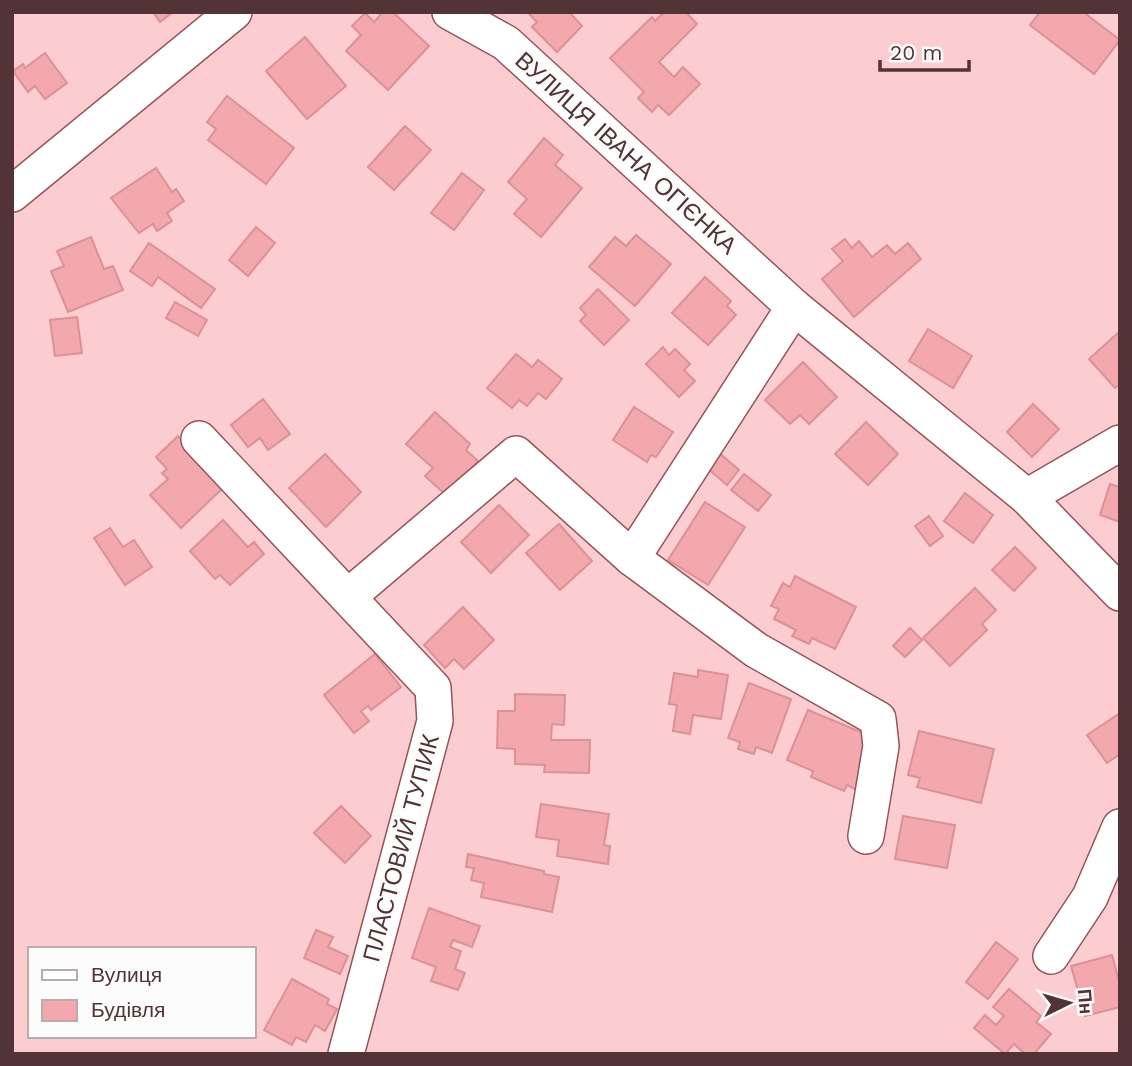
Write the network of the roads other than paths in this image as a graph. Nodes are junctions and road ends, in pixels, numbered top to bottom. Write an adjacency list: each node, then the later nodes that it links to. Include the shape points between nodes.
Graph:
1 (234, 12): 3 (street)
2 (450, 12): 4 (street, ВУЛИЦЯ ІВАНА ОГІЄНКА, via 506,43)
3 (15, 184)
4 (794, 307): 7 (street, ВУЛИЦЯ ІВАНА ОГІЄНКА); 8 (street)
5 (198, 439): 10 (street, ПЛАСТОВИЙ ТУПИК)
6 (1120, 443): 7 (street)
7 (1027, 497): 9 (street, ВУЛИЦЯ ІВАНА ОГІЄНКА)
8 (632, 558): 10 (street, via 516,454); 12 (street, via 755,650 878,719 881,746)
9 (1120, 593)
10 (349, 596): 14 (street, ПЛАСТОВИЙ ТУПИК, via 433,688 435,721)
11 (1120, 827): 13 (street, via 1090,897)
12 (866, 836)
13 (1051, 956)
14 (346, 1054)

